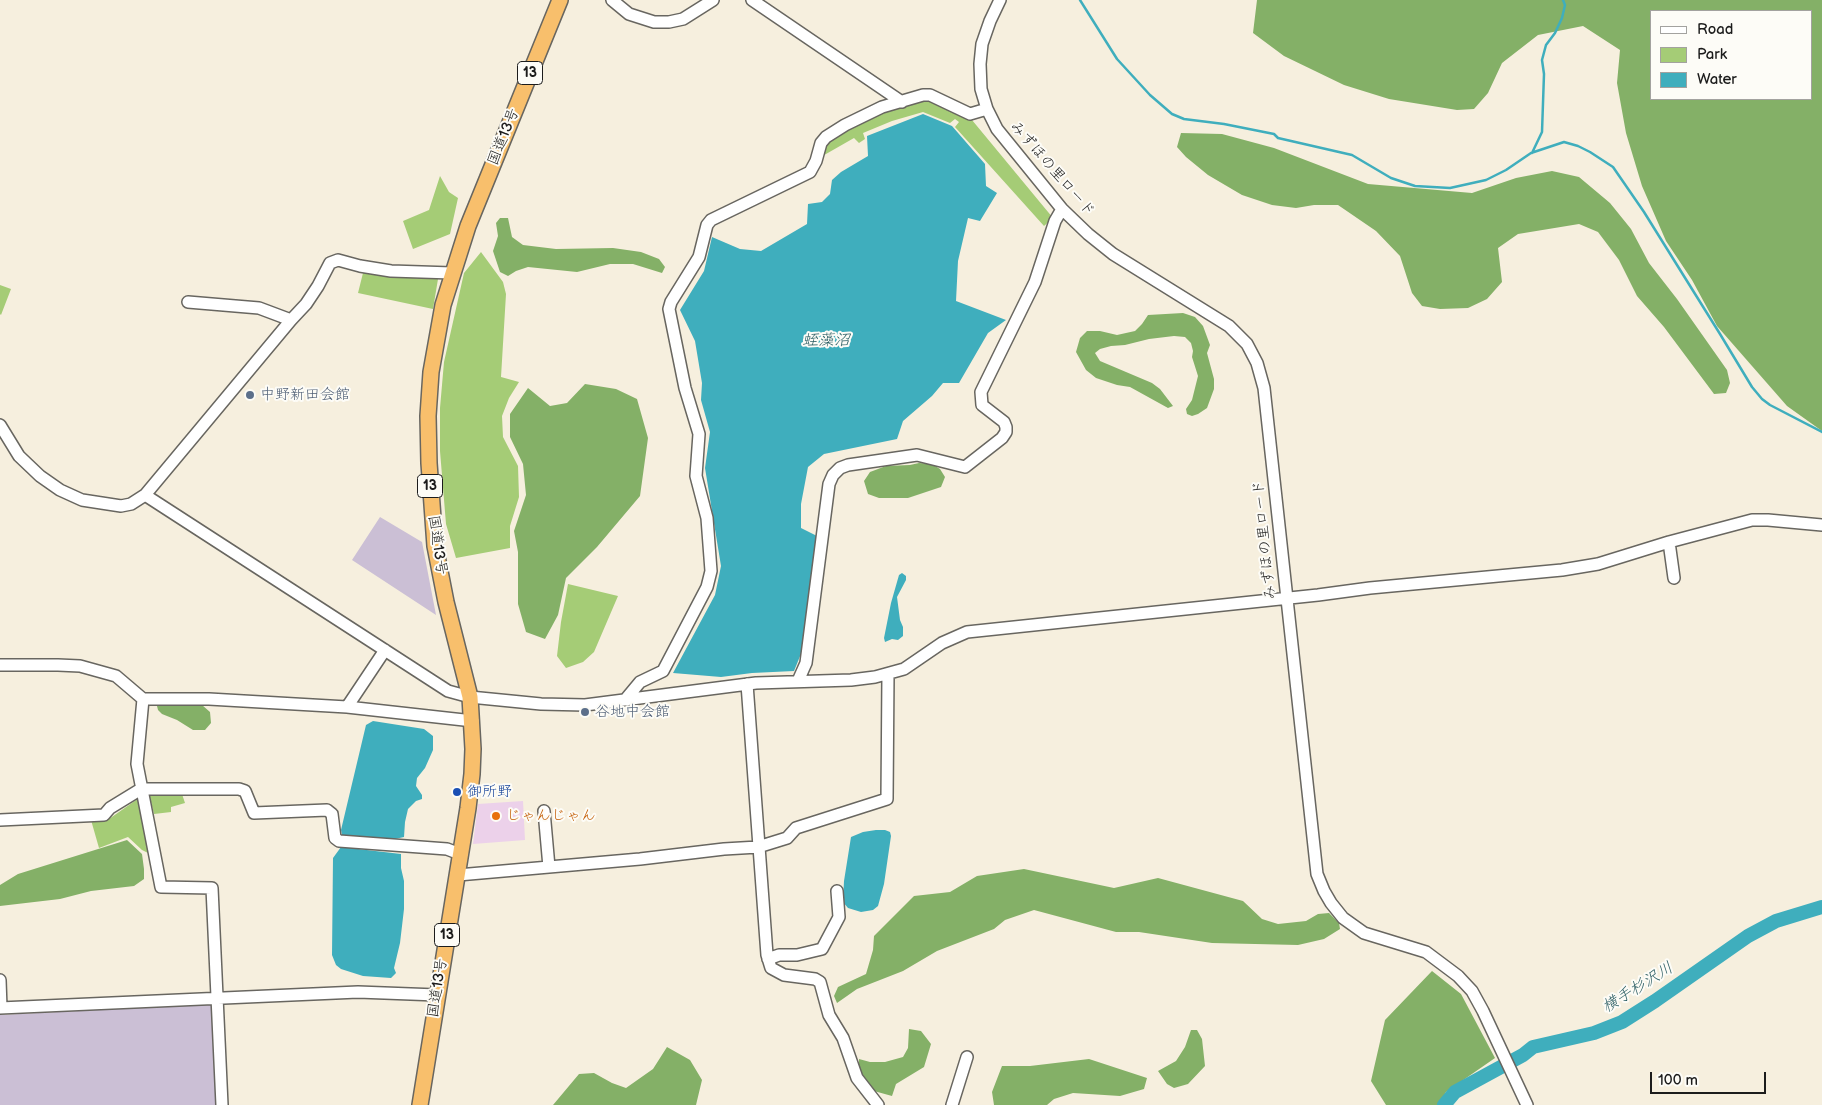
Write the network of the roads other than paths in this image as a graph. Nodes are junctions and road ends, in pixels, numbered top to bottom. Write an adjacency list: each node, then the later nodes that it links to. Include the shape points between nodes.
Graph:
1 (560, 0): 9 (highway, 国道13号 / 13)
2 (612, 0): 3 (street, via 629,14 654,22 684,19)
3 (712, 0)
4 (752, 0): 6 (street)
5 (1000, 0): 7 (street, みずほの里ロード, via 982,44 981,89)
6 (902, 102): 7 (street, via 930,95 970,114); 25 (street, via 862,116 826,137 810,172 710,220 699,257 671,302 669,309 685,388 699,434 696,476 707,518 711,571 707,587 663,671 640,682)
7 (987, 109): 8 (street, みずほの里ロード, via 997,129)
8 (1062, 209): 17 (street, みずほの里ロード, via 1113,254 1223,322 1246,344 1257,363 1264,388); 21 (street, via 1035,282 981,392 982,405 1004,422 1006,432 1002,438 964,467 917,454 848,465 834,475 829,484 806,663)
9 (452, 273): 11 (street, via 390,271 332,261 306,304); 23 (highway, 国道13号 / 13, via 431,372 429,463 435,546)
10 (188, 302): 11 (street, via 259,308)
11 (291, 320): 13 (street)
12 (0, 425): 13 (street, via 19,456 60,490 82,500 121,506)
13 (145, 495): 18 (street)
14 (1822, 525): 15 (street, via 1752,520)
15 (1669, 542): 16 (street); 17 (street, via 1598,564 1562,570)
16 (1674, 578)
17 (1286, 598): 20 (street, via 967,632 942,643 904,669); 46 (street, みずほの里ロード, via 1317,874 1324,891 1343,918 1364,933 1426,952 1458,976 1472,991)
18 (385, 650): 23 (street, via 448,691); 26 (street)
19 (0, 665): 24 (street, via 80,666 116,676)
20 (888, 674): 21 (street, via 850,680); 31 (street, via 887,799 796,828 787,838)
21 (798, 681): 22 (street)
22 (747, 684): 25 (street); 31 (street)
23 (470, 697): 25 (street, via 585,705); 27 (highway, 国道13号 / 13)
24 (143, 699): 26 (street, via 209,699); 28 (street, via 137,764)
25 (625, 700)
26 (348, 708): 27 (street)
27 (473, 721): 32 (highway, 国道13号 / 13, via 472,774)
28 (141, 789): 30 (street, via 104,815); 32 (street, via 239,789 245,791 254,813 327,810 332,814 335,838 339,841 447,849); 39 (street, via 161,887 212,888)
29 (544, 811): 33 (street)
30 (0, 820)
31 (758, 847): 33 (street); 36 (street)
32 (460, 854): 34 (highway, 国道13号 / 13)
33 (549, 867): 34 (street)
34 (458, 875): 38 (highway, 国道13号 / 13)
35 (837, 891): 36 (street, via 839,917 822,949)
36 (768, 959): 44 (street, via 771,968 784,975 820,982 830,1015 843,1038 857,1078)
37 (0, 980): 40 (street)
38 (437, 995): 39 (street, via 358,992); 43 (highway, 国道13号 / 13)
39 (216, 998): 40 (street); 42 (street)
40 (1, 1008)
41 (967, 1057): 45 (street)
42 (222, 1105)
43 (420, 1105)
44 (878, 1105)
45 (952, 1105)
46 (1527, 1105)

